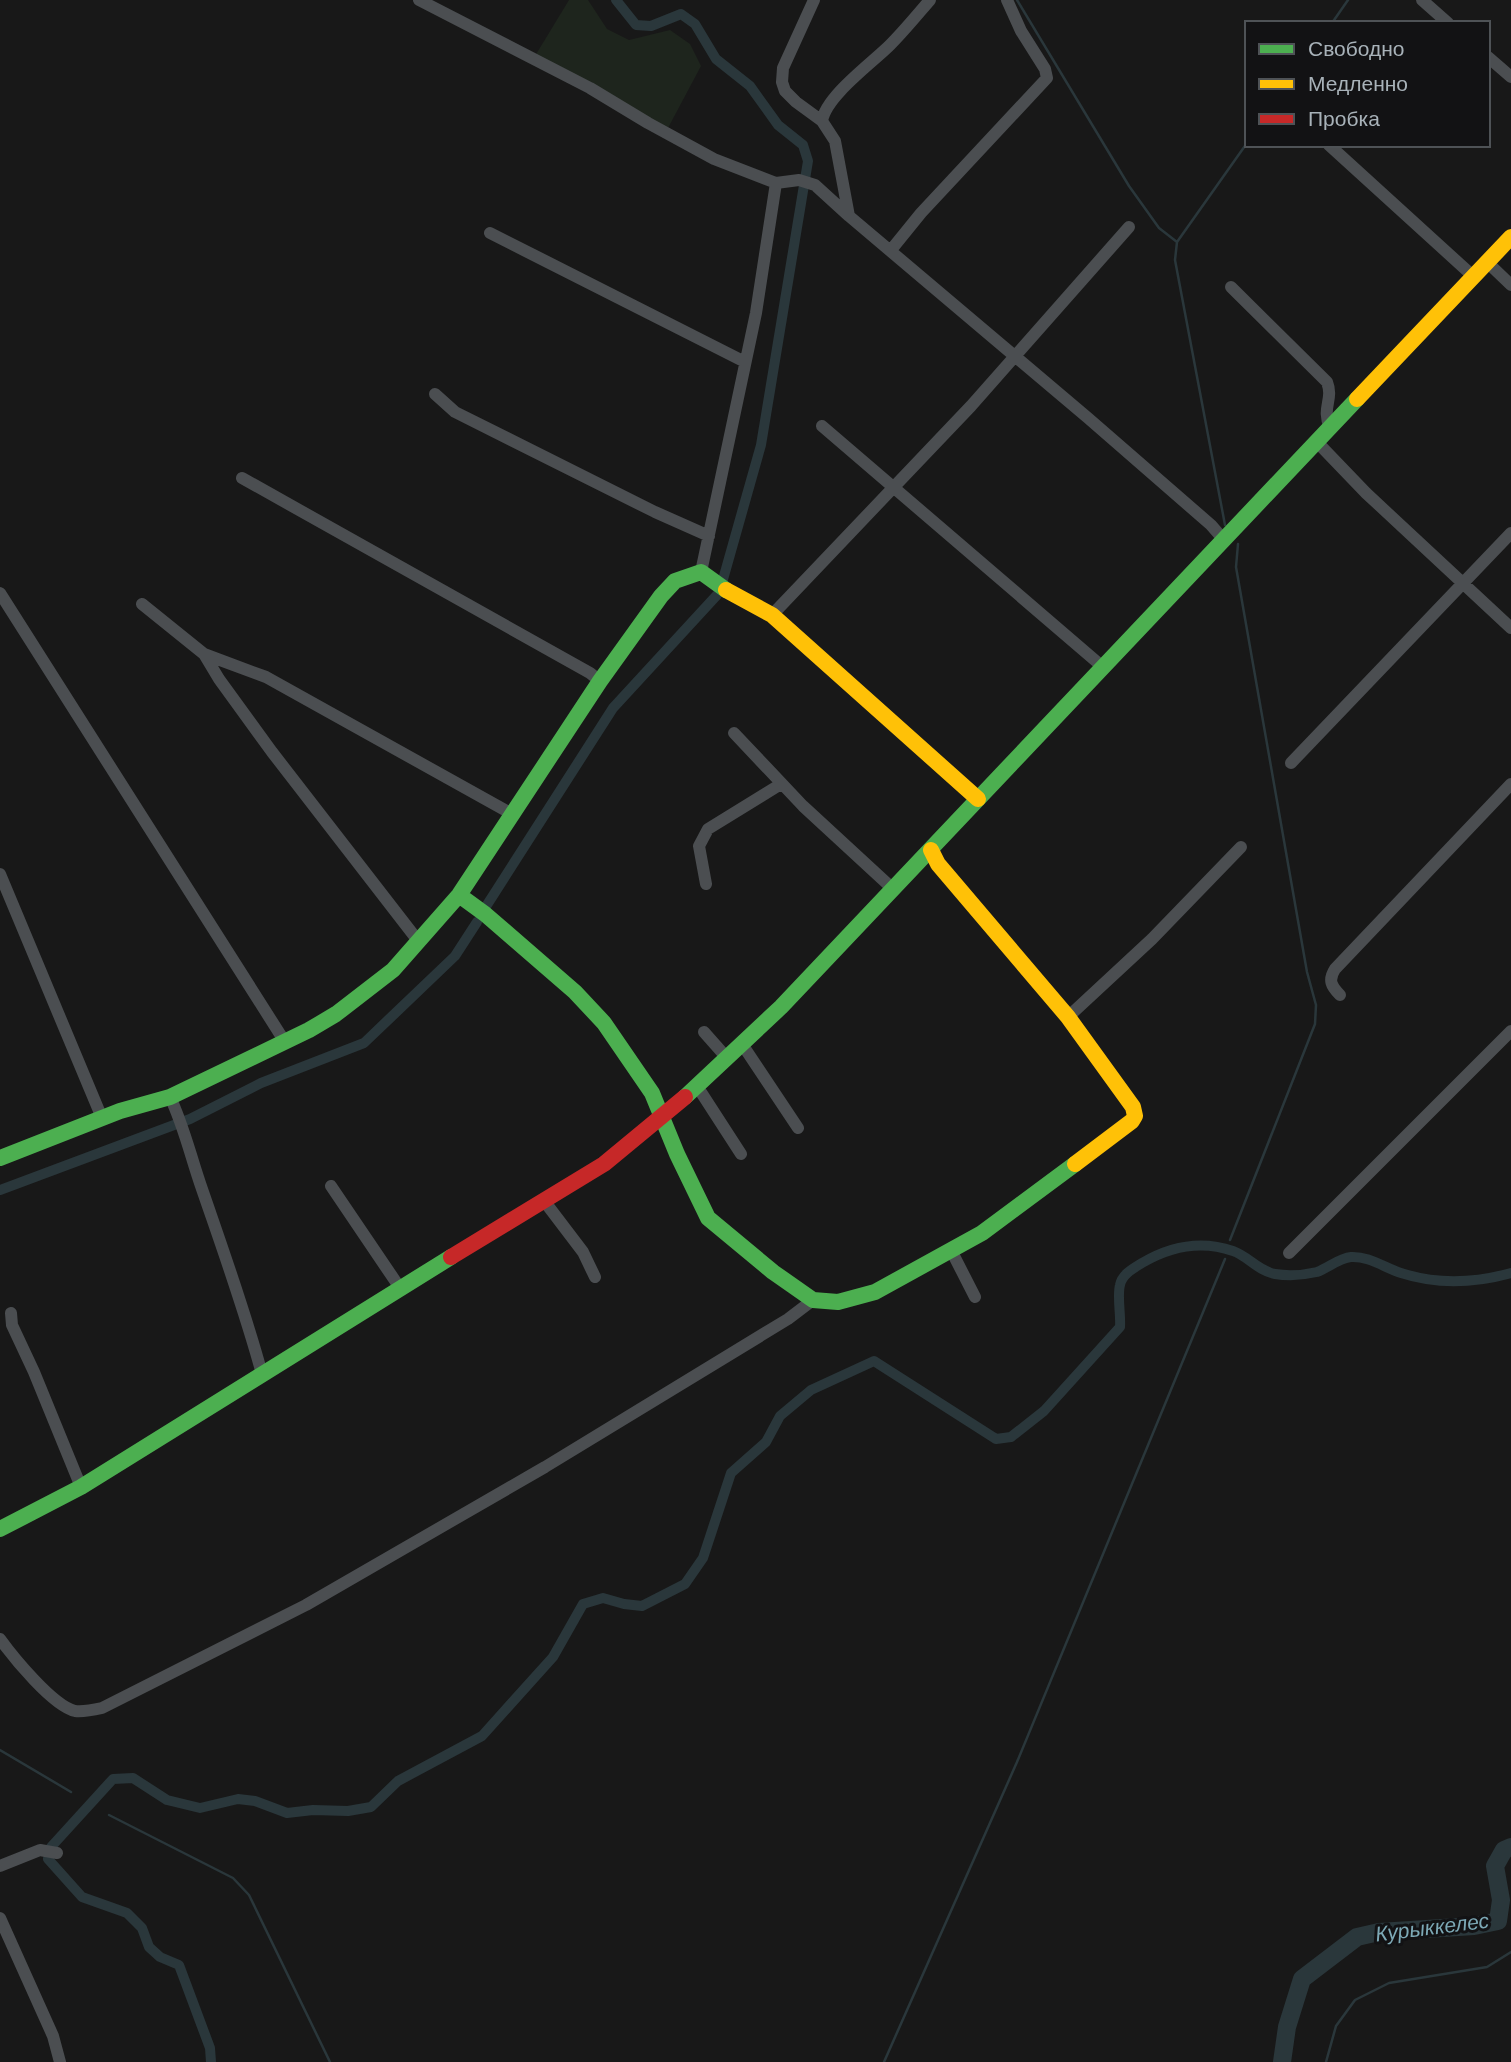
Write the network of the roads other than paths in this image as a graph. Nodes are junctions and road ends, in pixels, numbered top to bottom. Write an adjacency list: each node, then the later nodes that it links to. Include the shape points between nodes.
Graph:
1 (419, 0): 11 (street, via 580,82 714,159)
2 (814, 0): 9 (street, via 783,68 782,82 789,95)
3 (930, 0): 9 (street, via 834,99)
4 (1007, 0): 16 (street, via 1047,78)
5 (1422, 0): 6 (street)
6 (1446, 21)
7 (1490, 59): 8 (street)
8 (1511, 77)
9 (822, 121): 12 (street, via 835,141)
10 (1331, 147): 18 (street)
11 (776, 183): 12 (street, via 805,182 821,189); 22 (street)
12 (849, 216): 16 (street)
13 (1129, 227): 21 (street)
14 (490, 233): 22 (street)
15 (1511, 237): 17 (street)
16 (891, 250): 21 (street)
17 (1487, 262): 18 (street); 19 (street)
18 (1474, 277): 25 (street)
19 (1511, 285)
20 (1231, 288): 25 (street, via 1327,382 1330,392 1325,413)
21 (1015, 358): 28 (street); 31 (street)
22 (745, 362): 30 (street)
23 (435, 394): 30 (street, via 455,411)
24 (822, 426): 28 (street)
25 (1330, 429): 26 (street)
26 (1317, 442): 31 (street); 33 (street)
27 (242, 478): 40 (street)
28 (893, 487): 36 (street); 39 (street)
29 (1511, 533): 33 (street)
30 (709, 536): 32 (street)
31 (1224, 540): 39 (street)
32 (701, 572): 36 (street); 40 (street, via 672,584)
33 (1463, 583): 37 (street); 42 (street)
34 (0, 593): 58 (street)
35 (142, 604): 38 (street)
36 (772, 615): 45 (street)
37 (1511, 628)
38 (204, 654): 46 (street, via 266,677); 53 (street, via 272,752)
39 (1104, 668): 45 (street)
40 (600, 681): 46 (street)
41 (734, 733): 43 (street)
42 (1291, 763)
43 (781, 784): 50 (street, via 708,829 699,846); 51 (street)
44 (1511, 784): 54 (street, via 1335,969 1330,982)
45 (978, 799): 48 (street)
46 (512, 814): 52 (street)
47 (1241, 847): 55 (street)
48 (931, 850): 51 (street); 55 (street)
49 (0, 874): 64 (street)
50 (706, 884)
51 (893, 889): 59 (street)
52 (459, 895): 53 (street); 63 (street, via 590,1007 642,1077)
53 (419, 943): 58 (street, via 357,999)
54 (1340, 995)
55 (1068, 1017): 70 (street, via 1133,1107 1134,1118 982,1233)
56 (1511, 1031): 71 (street)
57 (704, 1032): 60 (street)
58 (285, 1042): 62 (street)
59 (742, 1044): 60 (street); 65 (street)
60 (727, 1058): 61 (street)
61 (697, 1086): 63 (street); 66 (street)
62 (170, 1097): 64 (street); 77 (street, via 246,1314)
63 (663, 1117): 69 (street, via 604,1164); 75 (street, via 708,1218)
64 (102, 1118): 67 (street)
65 (798, 1128)
66 (741, 1154)
67 (0, 1158)
68 (331, 1186): 73 (street)
69 (545, 1202): 72 (street, via 583,1252); 73 (street)
70 (951, 1250): 74 (street); 75 (street, via 875,1292 838,1303)
71 (1289, 1253)
72 (595, 1277)
73 (400, 1288): 77 (street)
74 (975, 1297)
75 (813, 1300): 80 (street, via 568,1453 306,1605 102,1708 77,1711 64,1706)
76 (11, 1312): 78 (street, via 12,1325)
77 (262, 1374): 78 (street)
78 (81, 1486): 79 (street)
79 (0, 1529)
80 (0, 1639)
81 (52, 1852): 82 (street, via 40,1850)
82 (0, 1866)
83 (0, 1918): 84 (street)
84 (60, 2062)

